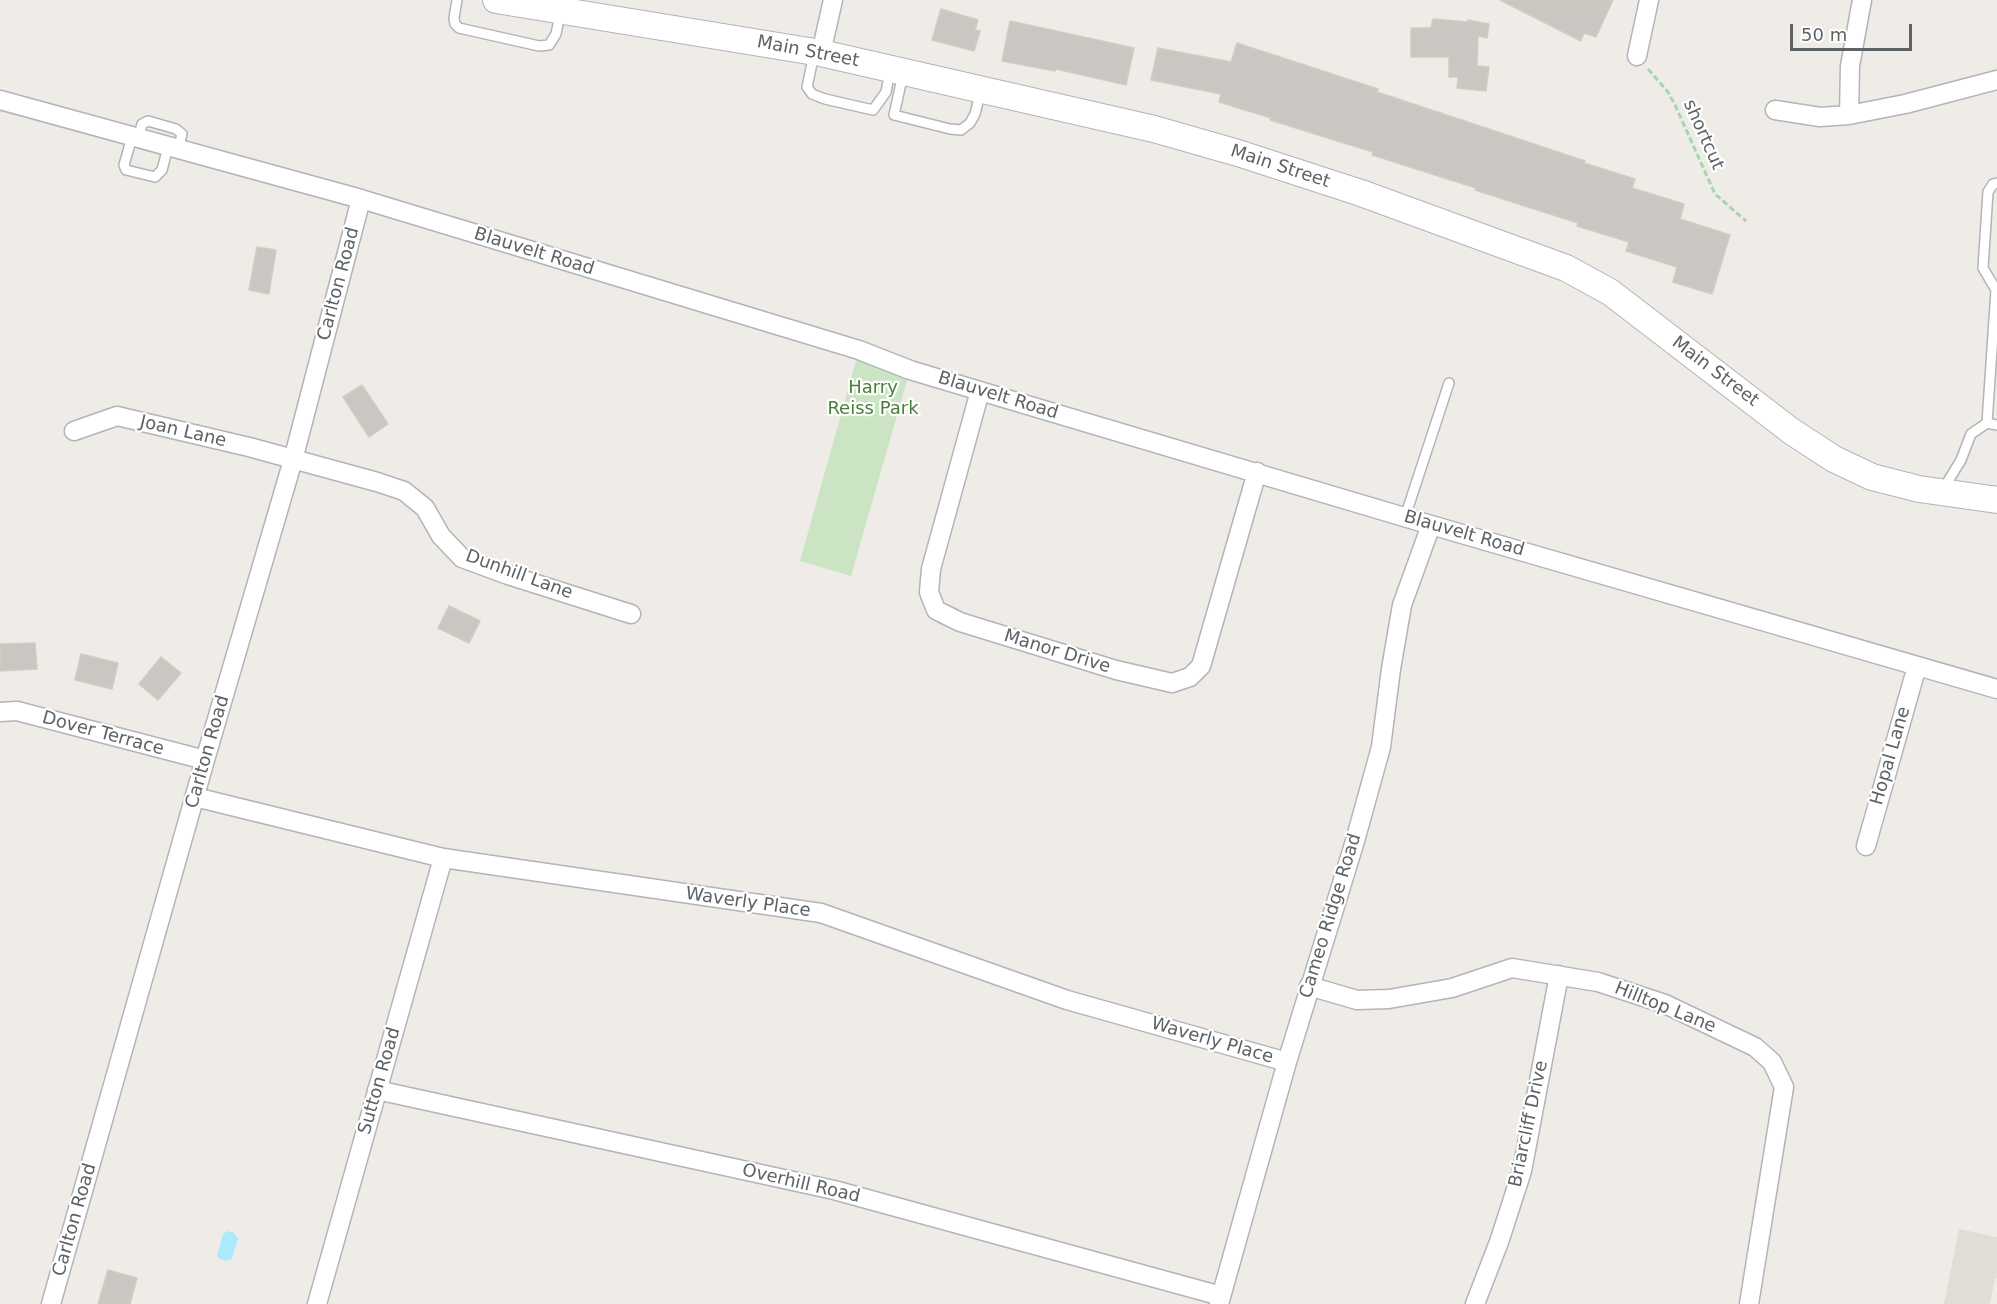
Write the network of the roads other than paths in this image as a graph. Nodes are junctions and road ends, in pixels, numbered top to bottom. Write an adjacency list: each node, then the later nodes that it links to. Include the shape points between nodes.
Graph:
1 (457, 0): 6 (lane, via 454,18 459,28 540,46 549,45 556,34)
2 (496, 0): 6 (main road, Main Street)
3 (833, 0): 7 (street)
4 (1649, 0): 8 (street)
5 (1862, 0): 14 (street, via 1850,66)
6 (561, 10): 7 (main road, Main Street)
7 (818, 52): 9 (main road, Main Street); 9 (lane, via 807,87 812,94 873,110)
8 (1637, 56)
9 (897, 70): 11 (main road, Main Street); 11 (lane, via 894,115 940,126 961,130 970,123)
10 (1997, 80): 14 (street)
11 (981, 90): 25 (main road, Main Street, via 1154,129 1238,153 1566,268 1610,292 1834,459 1872,477)
12 (0, 100): 15 (street, Blauvelt Road)
13 (1775, 110): 14 (street, via 1820,117)
14 (1849, 115)
15 (135, 138): 16 (street, Blauvelt Road); 16 (lane, via 124,165 126,170 155,177)
16 (173, 149): 18 (street, Blauvelt Road)
17 (1997, 183): 21 (lane, via 1988,192 1983,268 1996,290)
18 (361, 199): 20 (street, Blauvelt Road, via 836,343); 23 (street, Carlton Road)
19 (1449, 383): 27 (lane)
20 (980, 391): 24 (street, Blauvelt Road); 24 (street, Manor Drive, via 931,569 929,592 936,610 960,622 1116,670 1172,683 1190,676 1201,666)
21 (1992, 424): 25 (lane, via 1971,434 1961,460)
22 (74, 431): 23 (street, Joan Lane, via 117,416)
23 (293, 460): 29 (street, Dunhill Lane, via 404,491 425,508 441,536 462,558); 33 (street, Carlton Road)
24 (1257, 472): 27 (street, Blauvelt Road)
25 (1941, 492): 26 (main road, Main Street)
26 (1997, 500)
27 (1405, 517): 28 (street, Blauvelt Road)
28 (1431, 525): 30 (street, Blauvelt Road); 38 (street, Cameo Ridge Road, via 1402,605 1381,747)
29 (632, 614)
30 (1917, 666): 31 (street, Blauvelt Road); 35 (street, Hopal Lane)
31 (1997, 689)
32 (0, 712): 33 (street, Dover Terrace, via 17,711)
33 (205, 760): 34 (street, Carlton Road)
34 (195, 797): 36 (street, Waverly Place); 42 (street, Carlton Road)
35 (1866, 846)
36 (443, 858): 39 (street, Waverly Place, via 821,914 1067,1000); 40 (street, Sutton Road)
37 (1559, 975): 38 (street, Hilltop Lane, via 1512,968 1452,988 1389,999 1357,1000); 44 (street, Briarcliff Drive, via 1522,1171); 45 (street, Hilltop Lane, via 1598,982 1665,1004 1755,1047 1772,1062 1784,1087)
38 (1309, 986): 39 (street, Cameo Ridge Road)
39 (1287, 1062): 41 (street, Cameo Ridge Road)
40 (377, 1090): 41 (street, Overhill Road, via 834,1190); 43 (street, Sutton Road)
41 (1220, 1300)
42 (51, 1304)
43 (317, 1304)
44 (1475, 1304)
45 (1749, 1304)

